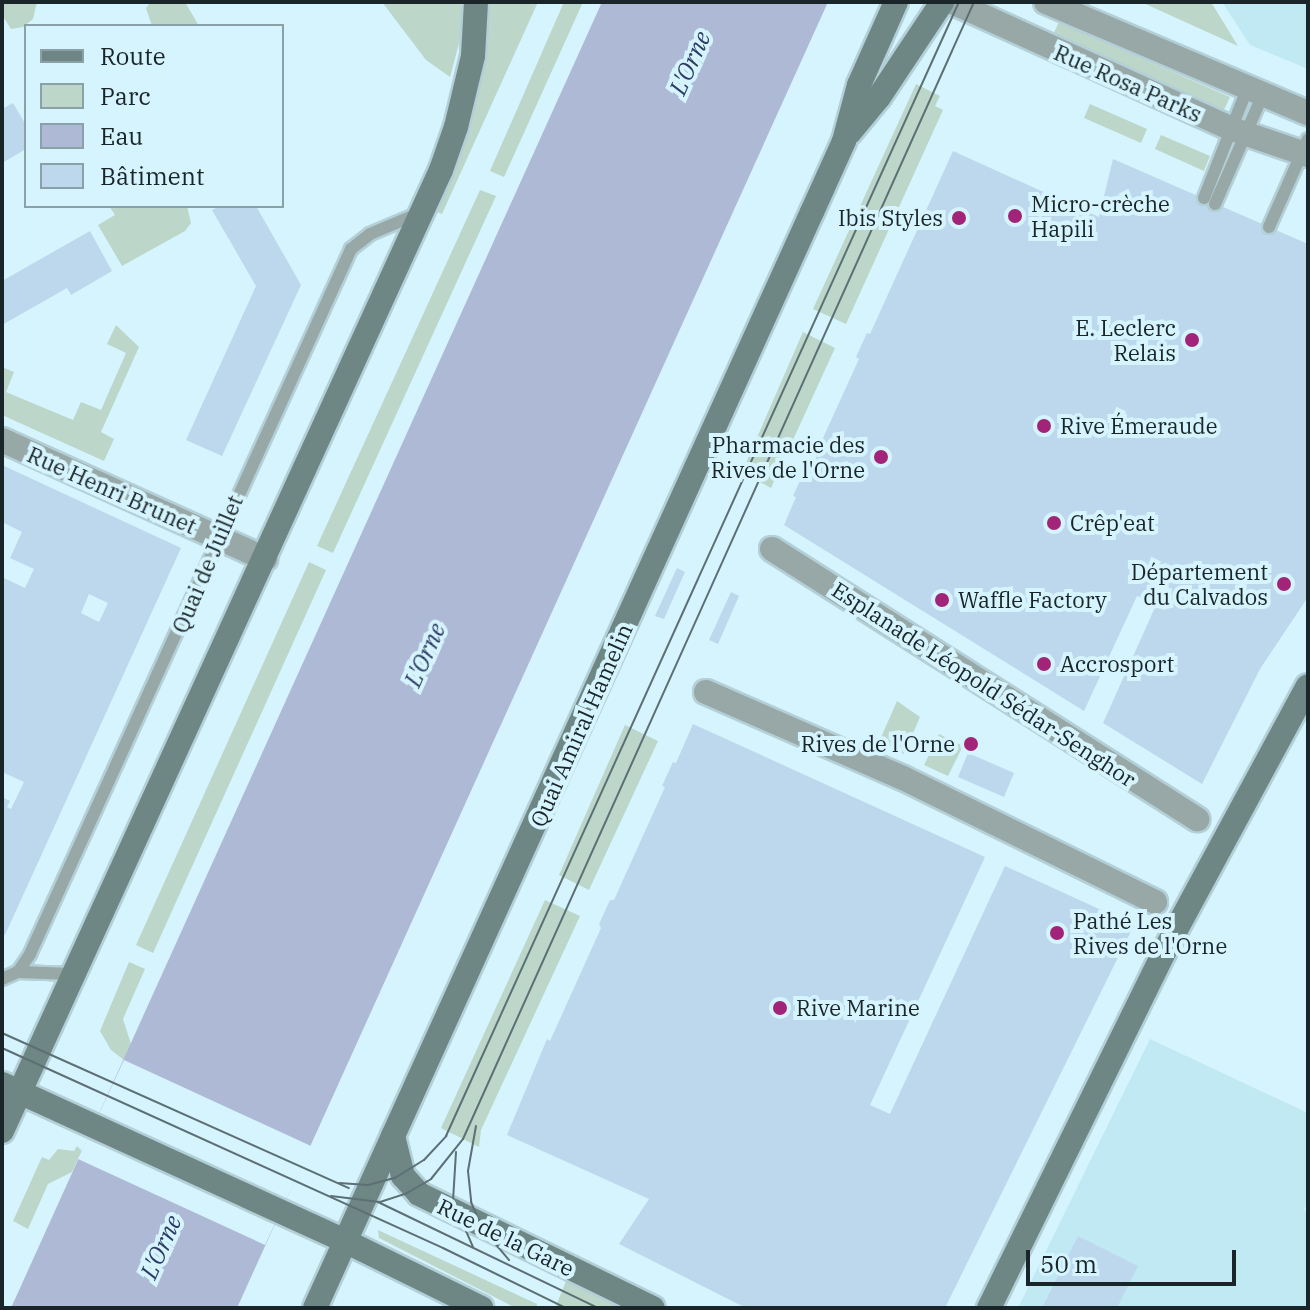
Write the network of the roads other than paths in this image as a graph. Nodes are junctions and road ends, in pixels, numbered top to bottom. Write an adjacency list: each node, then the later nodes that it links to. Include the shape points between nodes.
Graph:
1 (476, 2): 12 (main road, via 473,56 456,127)
2 (896, 2): 9 (main road, Quai Amiral Hamelin, via 859,85)
3 (942, 2): 9 (main road, Quai Amiral Hamelin)
4 (952, 2): 8 (street, Rue Rosa Parks)
5 (1046, 2): 6 (street, Rue Rosa Parks)
6 (1256, 91): 7 (street, Rue Rosa Parks); 8 (lane)
7 (1308, 113)
8 (1239, 132): 10 (street, Rue Rosa Parks); 11 (lane)
9 (844, 141): 27 (main road, Quai Amiral Hamelin)
10 (1306, 149): 13 (lane)
11 (1209, 201)
12 (423, 212): 15 (lane, Quai de Juillet, via 370,234 351,249); 17 (main road)
13 (1269, 227)
14 (2, 440): 15 (street, Rue Henri Brunet)
15 (220, 539): 17 (street, Rue Henri Brunet); 22 (lane, Quai de Juillet)
16 (772, 549): 20 (street, Esplanade Léopold Sédar-Senghor)
17 (265, 559): 23 (main road)
18 (1308, 686): 32 (main road, via 1164,952)
19 (706, 692): 21 (street, via 903,778)
20 (1197, 819)
21 (1155, 902)
22 (18, 972): 23 (lane); 24 (lane)
23 (73, 974): 25 (main road)
24 (2, 979)
25 (10, 1088): 26 (main road); 28 (main road)
26 (2, 1131)
27 (393, 1136): 28 (main road, Quai Amiral Hamelin); 31 (main road, Rue de la Gare, via 402,1174 419,1194)
28 (345, 1241): 29 (main road, Quai Amiral Hamelin); 30 (main road)
29 (315, 1308)
30 (481, 1308)
31 (653, 1308)
32 (989, 1308)

